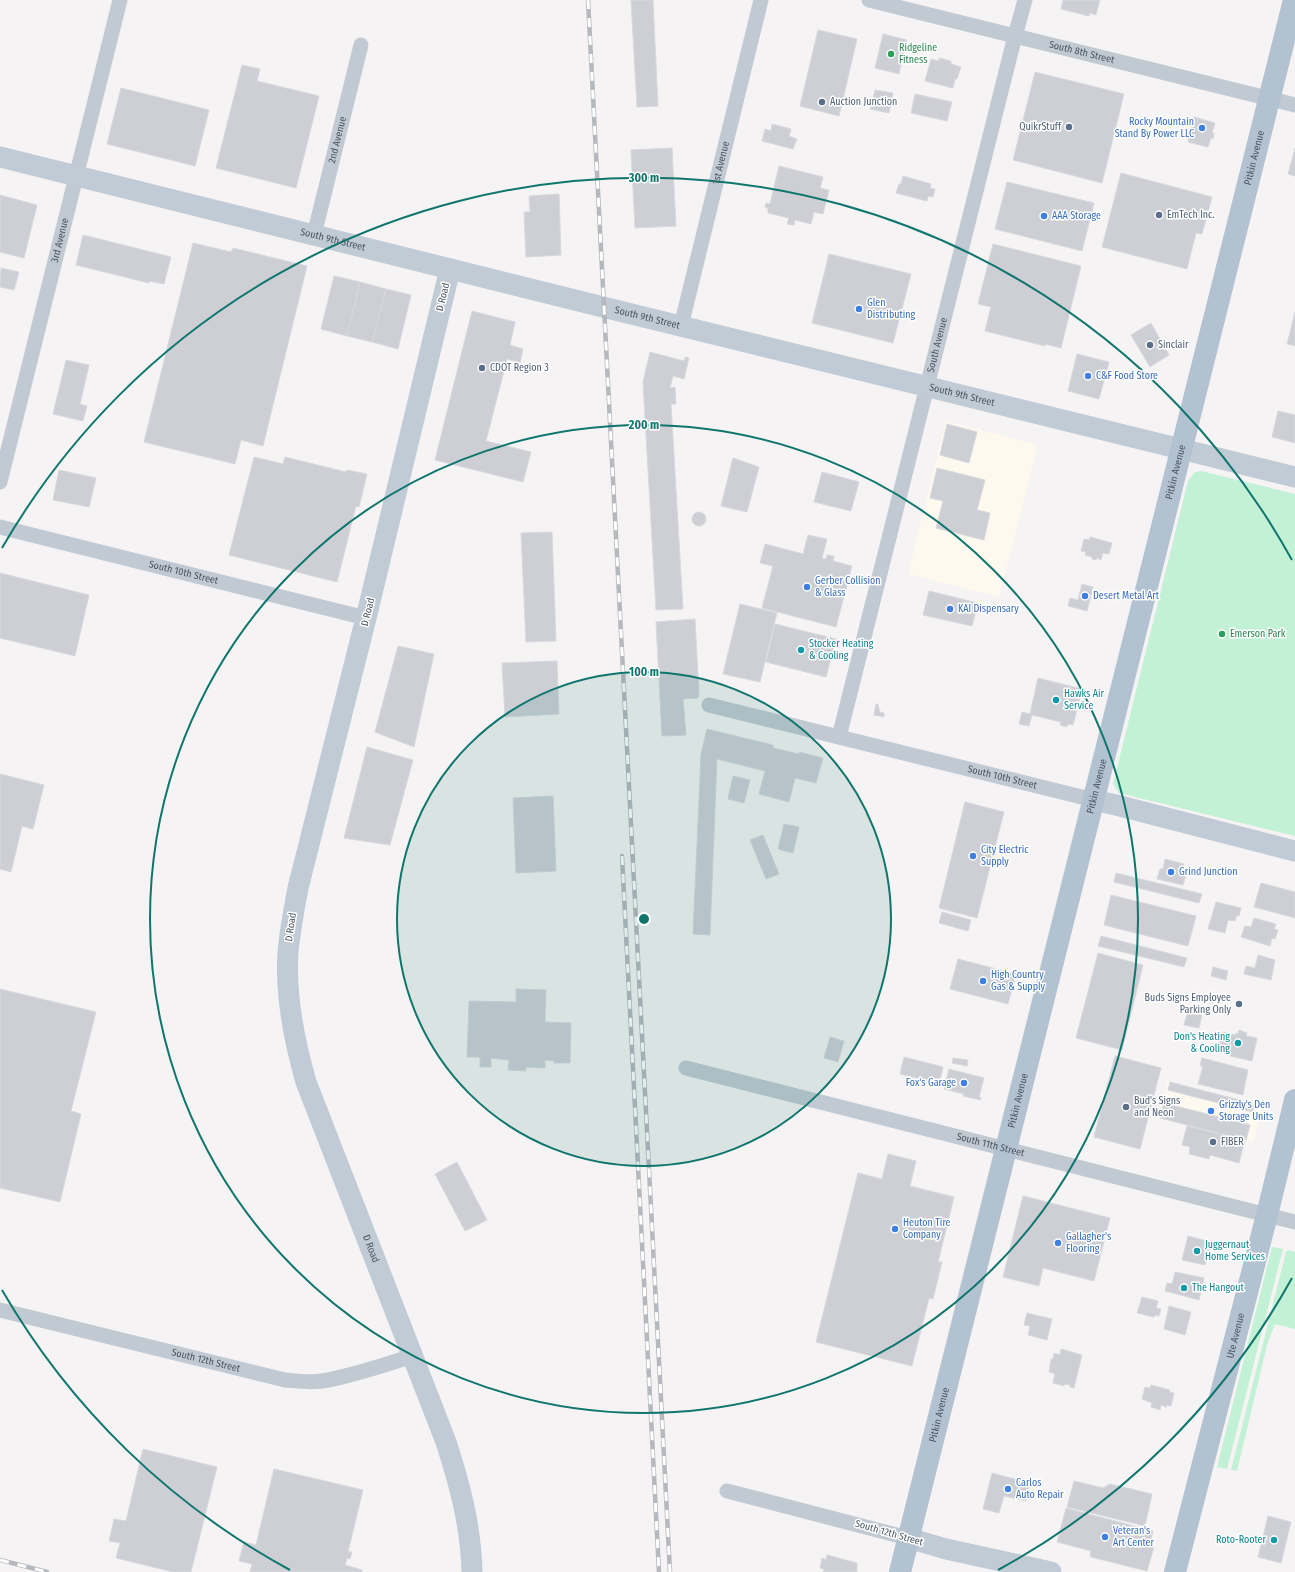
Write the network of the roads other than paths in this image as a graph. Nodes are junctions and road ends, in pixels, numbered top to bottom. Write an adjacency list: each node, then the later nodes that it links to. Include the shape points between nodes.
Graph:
1 (120, 0): 11 (street, 3rd Avenue)
2 (761, 0): 14 (street, 1st Avenue)
3 (868, 0): 6 (street, South 8th Street)
4 (1026, 0): 6 (street, South Avenue)
5 (1294, 0): 8 (main road, Pitkin Avenue)
6 (1015, 36): 8 (street, South 8th Street); 15 (street, South Avenue)
7 (361, 46): 12 (street, 2nd Avenue)
8 (1269, 98): 9 (street, South 8th Street); 16 (main road, Pitkin Avenue)
9 (1295, 105)
10 (0, 157): 11 (street, South 9th Street)
11 (77, 176): 12 (street, South 9th Street); 18 (street, 3rd Avenue)
12 (314, 235): 13 (street, South 9th Street)
13 (450, 269): 14 (street, South 9th Street); 20 (street, D Road)
14 (681, 326): 15 (street, South 9th Street)
15 (927, 386): 16 (street, South 9th Street); 22 (street, South Avenue)
16 (1182, 448): 17 (street, South 9th Street); 23 (main road, Pitkin Avenue)
17 (1295, 477)
18 (0, 482)
19 (0, 527): 20 (street, South 10th Street)
20 (366, 618): 31 (street, D Road, via 298,888 291,921 288,980 295,1040 306,1082)
21 (709, 705): 22 (street, South 10th Street)
22 (840, 737): 23 (street, South 10th Street)
23 (1094, 800): 24 (street, South 10th Street); 27 (main road, Pitkin Avenue)
24 (1295, 851)
25 (686, 1068): 27 (street, South 11th Street)
26 (1295, 1100): 28 (main road, Ute Avenue)
27 (1006, 1150): 28 (street, South 11th Street); 33 (main road, Pitkin Avenue)
28 (1267, 1215): 29 (street, South 11th Street); 37 (main road, Ute Avenue)
29 (1295, 1222)
30 (0, 1310): 31 (street, South 12th Street, via 302,1382 342,1377)
31 (412, 1356): 34 (street, D Road, via 458,1480 466,1517)
32 (727, 1491): 33 (street, South 12th Street)
33 (908, 1538): 35 (main road, Pitkin Avenue); 36 (street, South 12th Street)
34 (472, 1572)
35 (900, 1572)
36 (1051, 1572)
37 (1175, 1572)

